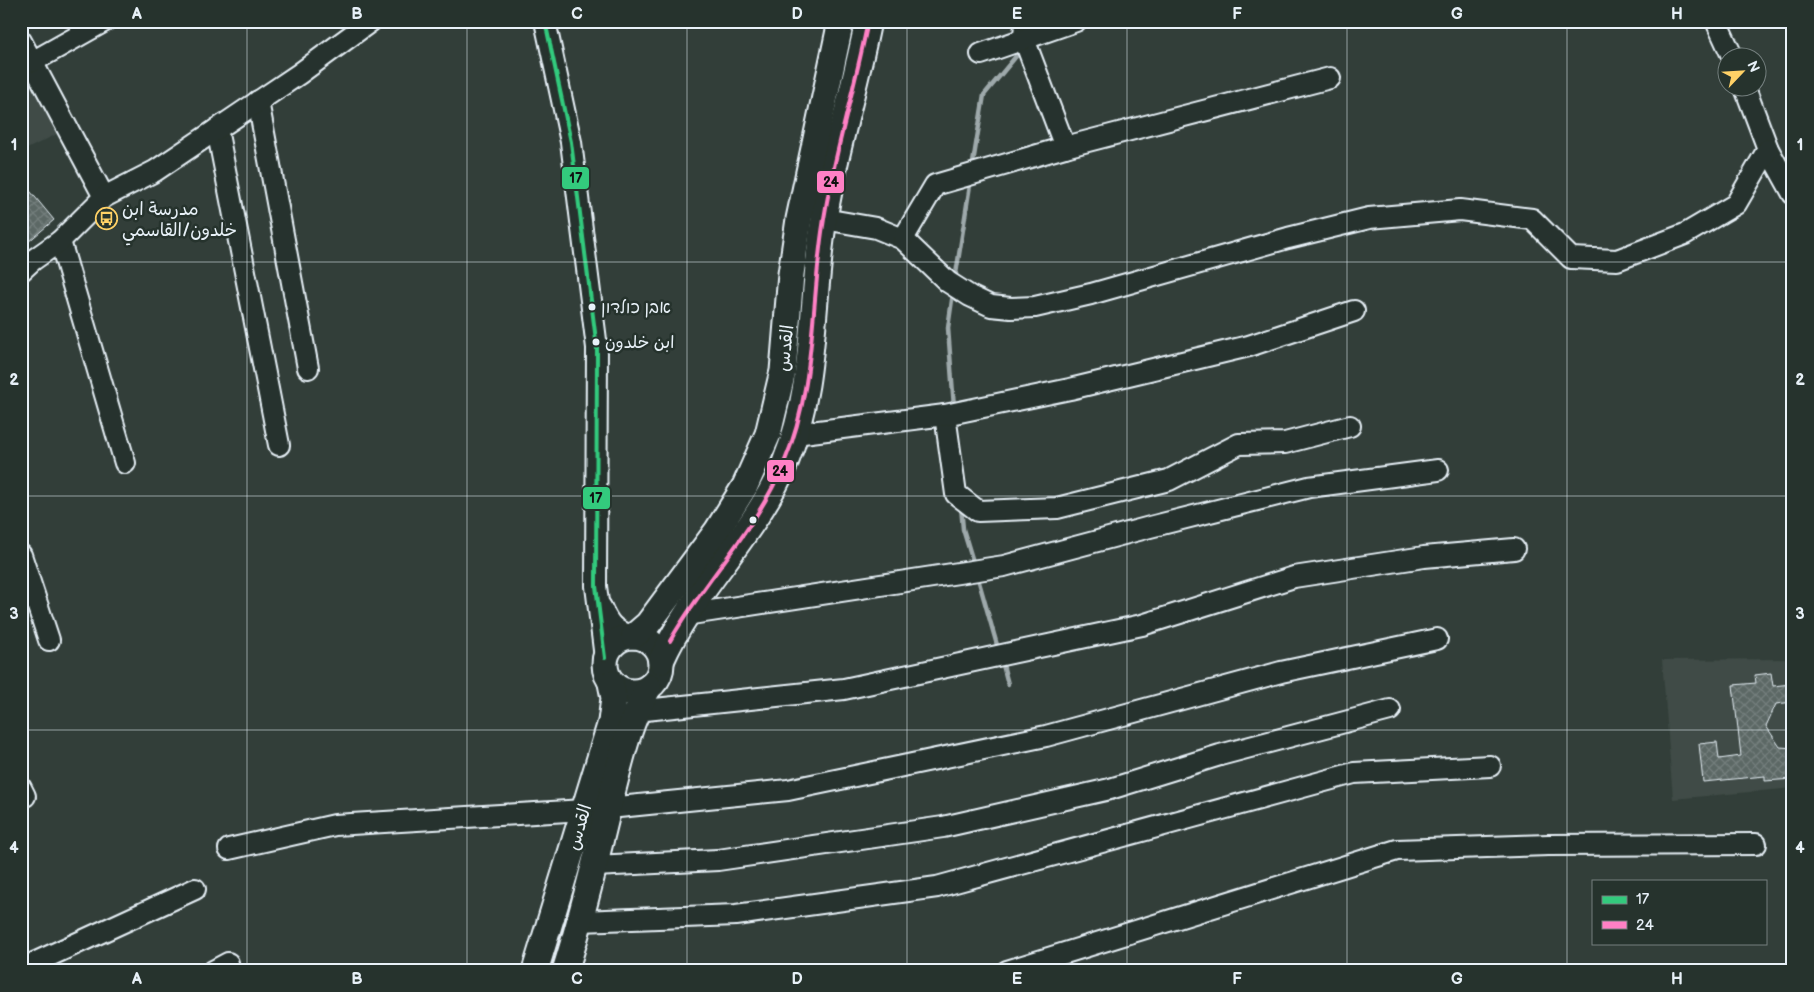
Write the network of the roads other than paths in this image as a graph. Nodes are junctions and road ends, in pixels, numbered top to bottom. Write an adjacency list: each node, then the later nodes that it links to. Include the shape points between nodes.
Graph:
1 (105, 21): 13 (street)
2 (371, 21): 8 (street)
3 (545, 21): 36 (street, via 571,142 597,348)
4 (841, 21): 38 (main road, القدس, via 799,219 783,371 768,434 745,486 717,530 648,624)
5 (868, 21): 22 (main road, القدس)
6 (1076, 21): 9 (street)
7 (1716, 21): 11 (street)
8 (346, 30): 16 (street, via 300,74)
9 (1024, 30): 12 (street); 18 (street)
10 (21, 41): 13 (street)
11 (1728, 48)
12 (981, 54)
13 (32, 62): 21 (street)
14 (1330, 78): 18 (street)
15 (1749, 98): 19 (street)
16 (258, 102): 17 (street); 27 (street)
17 (216, 129): 21 (street, via 155,171); 31 (street)
18 (1065, 147): 23 (street, via 935,185)
19 (1768, 149): 20 (street); 23 (street, via 1736,204 1685,234 1617,260 1571,258 1532,219 1460,210 1369,218 1091,294 1036,307 1011,308 991,306 948,282)
20 (1793, 194)
21 (104, 197): 24 (street)
22 (824, 219): 23 (street, via 876,228); 30 (main road, القدس, via 806,389)
23 (903, 239)
24 (60, 240): 25 (street); 32 (street)
25 (21, 271)
26 (1354, 311): 28 (street, via 1250,346 1070,389)
27 (308, 368)
28 (945, 414): 29 (street, via 956,494 978,511 1057,508 1169,480 1239,444 1285,443); 30 (street)
29 (1350, 426)
30 (795, 434): 37 (main road, القدس, via 762,508)
31 (280, 445)
32 (125, 463)
33 (1438, 470): 37 (street, via 1309,487 1004,566)
34 (1514, 549): 46 (street, via 1424,557 1294,577 1142,625 844,689)
35 (21, 555): 40 (street)
36 (598, 600): 38 (street, via 612,625); 41 (street)
37 (685, 615): 42 (main road, القدس)
38 (632, 636): 41 (main road, via 613,643); 42 (main road, via 648,640)
39 (1437, 639): 48 (street, via 1281,672 1046,736 788,790)
40 (49, 640)
41 (604, 658): 43 (main road, via 606,676)
42 (661, 661): 44 (main road, via 658,677)
43 (611, 683): 44 (main road, via 627,692 637,693); 48 (main road, القدس, via 614,703)
44 (649, 687): 46 (main road, القدس)
45 (1390, 710): 51 (street, via 1220,755 1110,789 942,827 718,860)
46 (636, 711): 48 (main road, القدس, via 622,755)
47 (1490, 766): 53 (street, via 1354,773 936,887 736,915)
48 (596, 809): 50 (street, via 335,824); 51 (main road, القدس); 55 (main road, القدس)
49 (1756, 844): 57 (street, via 1397,850)
50 (230, 849)
51 (594, 866): 53 (main road, القدس)
52 (195, 889): 54 (street)
53 (580, 921): 56 (main road, القدس)
54 (21, 969)
55 (535, 971)
56 (565, 971)
57 (1007, 971)

